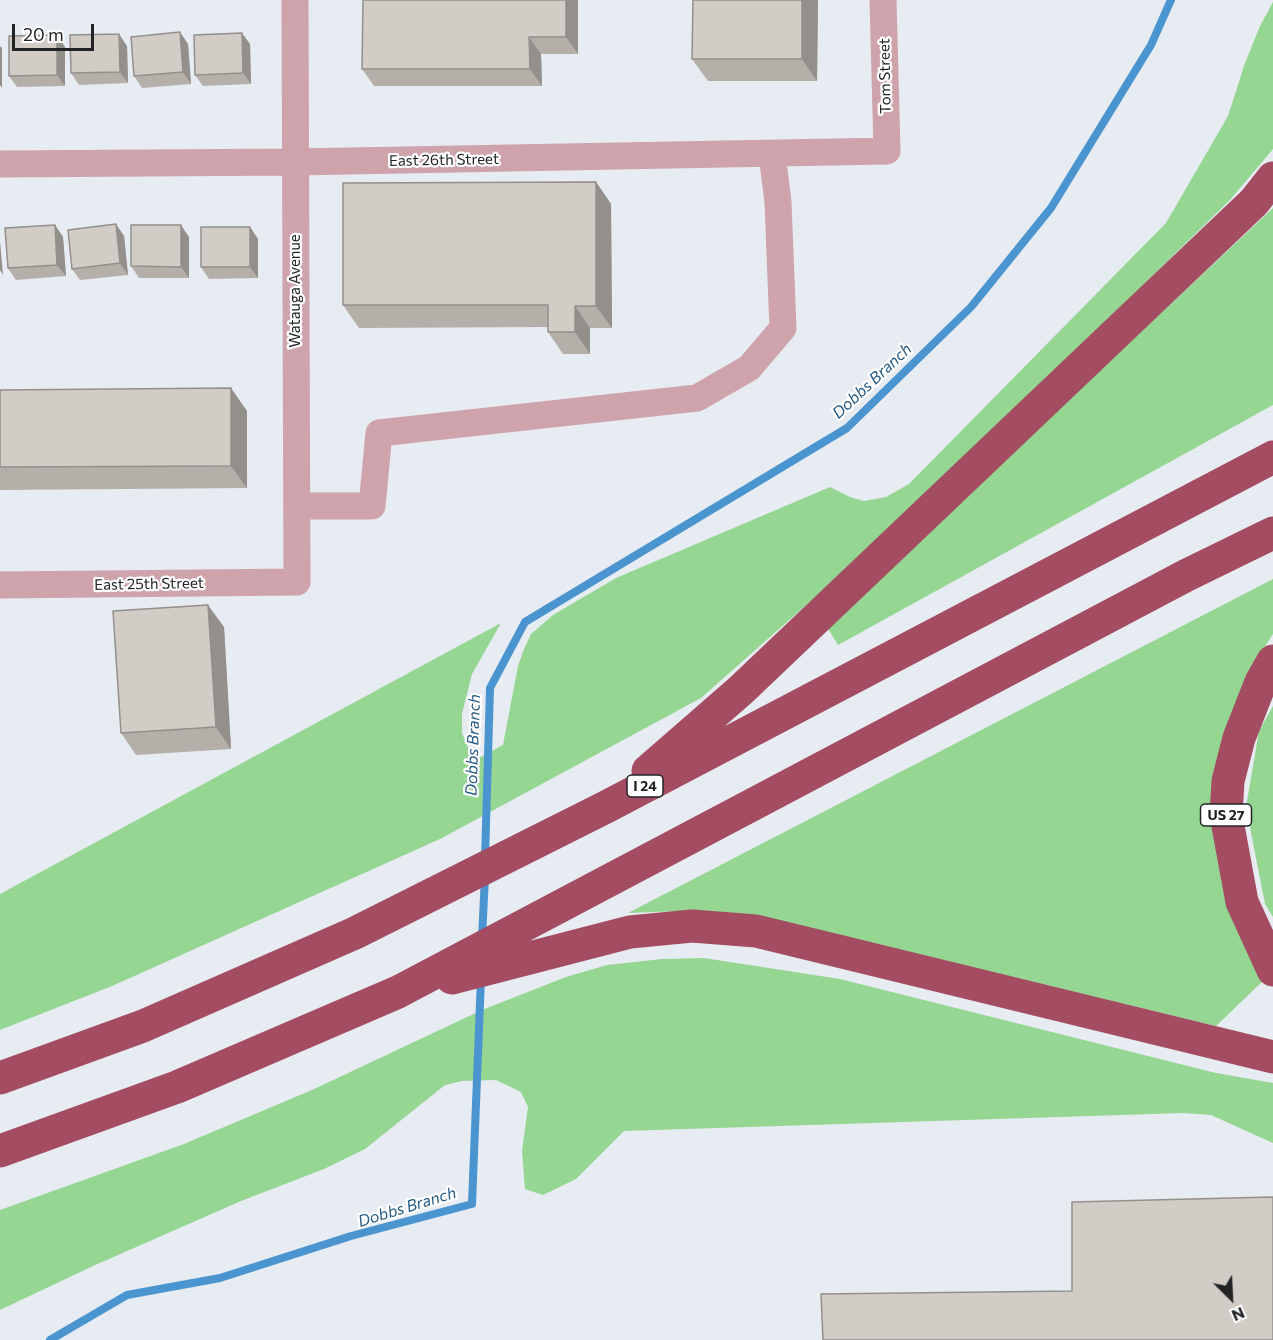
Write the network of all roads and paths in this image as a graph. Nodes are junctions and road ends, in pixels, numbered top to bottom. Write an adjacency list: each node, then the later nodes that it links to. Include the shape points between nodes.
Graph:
1 (295, 0): 5 (street, Watauga Avenue)
2 (883, 0): 3 (street, Tom Street)
3 (887, 151): 4 (street, East 26th Street)
4 (772, 153): 5 (street, East 26th Street); 9 (street, via 783,328 749,368 697,398 379,433 372,506)
5 (295, 162): 6 (street, East 26th Street); 9 (street, Watauga Avenue)
6 (0, 164)
7 (1273, 178): 14 (highway, via 1254,202 741,690)
8 (1273, 457): 14 (highway, I 24)
9 (297, 506): 11 (street, Watauga Avenue)
10 (1273, 533): 16 (highway)
11 (297, 582): 12 (street, East 25th Street)
12 (0, 585)
13 (1273, 661): 15 (highway, US 27, via 1239,738 1228,781 1226,815 1242,902)
14 (606, 807): 18 (highway, I 24, via 355,933 143,1026)
15 (1273, 970)
16 (398, 992): 17 (highway, via 630,932 692,926 724,928 756,931); 19 (highway, via 177,1087)
17 (1273, 1057)
18 (0, 1078)
19 (0, 1151)

